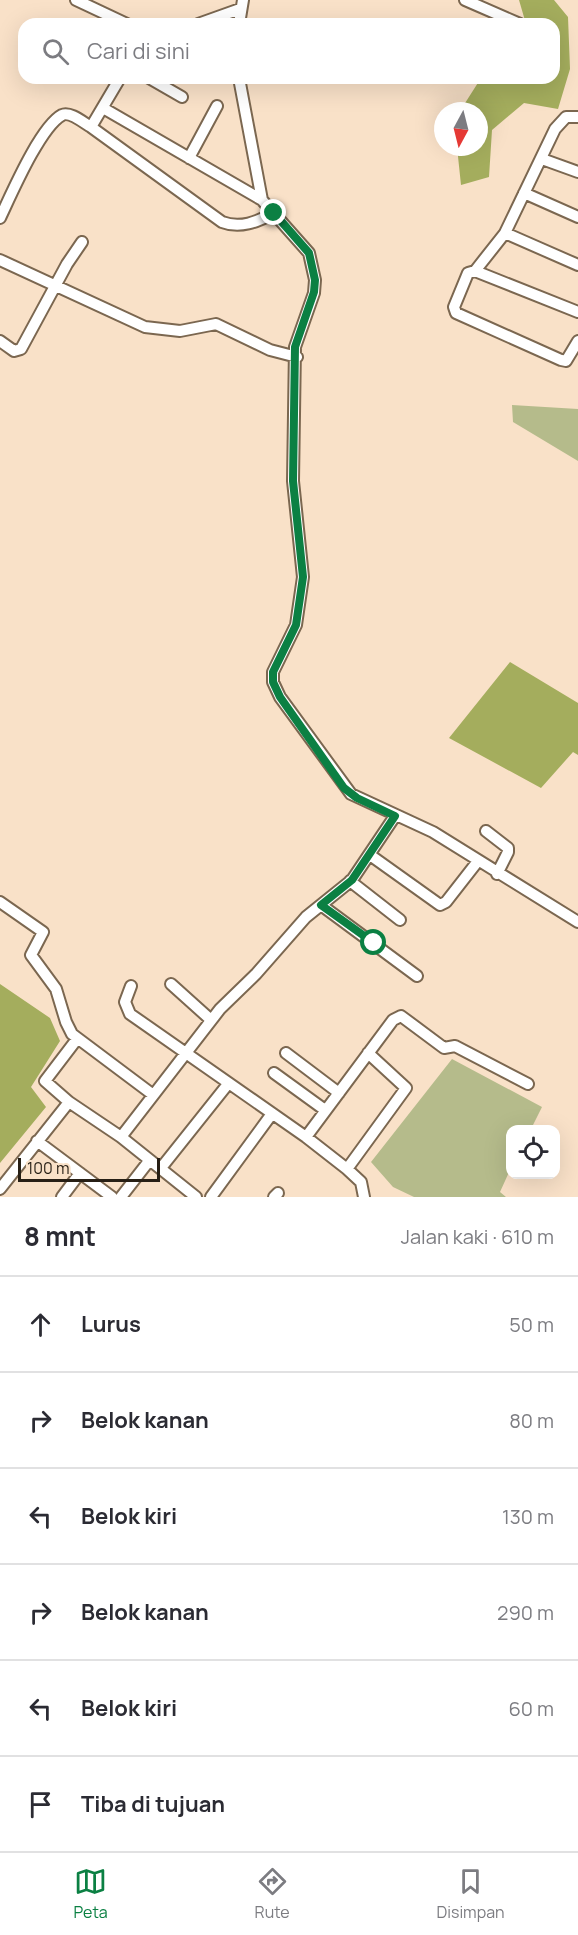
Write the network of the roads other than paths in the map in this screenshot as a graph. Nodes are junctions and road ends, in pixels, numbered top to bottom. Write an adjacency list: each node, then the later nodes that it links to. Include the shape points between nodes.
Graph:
1 (76, 0): 4 (street)
2 (465, 0): 6 (street)
3 (242, 5): 5 (street)
4 (114, 18)
5 (212, 18)
6 (506, 18)
7 (117, 84): 12 (street)
8 (160, 84): 10 (street)
9 (240, 84): 19 (street)
10 (182, 96)
11 (217, 106): 15 (street)
12 (103, 108): 14 (street); 15 (street)
13 (578, 117): 16 (street, via 570,115 562,120)
14 (91, 127): 20 (street, via 222,222 231,226 248,224); 22 (street, via 62,115 41,139)
15 (189, 158): 19 (street)
16 (542, 159): 17 (street); 18 (street)
17 (578, 172)
18 (524, 193): 21 (street); 23 (street)
19 (262, 200): 20 (street)
20 (274, 213): 32 (street, via 309,253 315,280 295,347)
21 (578, 217)
22 (0, 219)
23 (505, 233): 26 (street); 27 (street)
24 (82, 242): 28 (street)
25 (0, 260): 28 (street)
26 (578, 265)
27 (475, 271): 29 (street); 31 (street, via 468,273 464,281 454,306 456,313 566,361)
28 (55, 287): 30 (street, via 21,349 14,351); 32 (street, via 145,327 180,331 216,324 270,350)
29 (578, 312)
30 (0, 341)
31 (577, 345)
32 (297, 357): 33 (street, via 293,481 303,577 296,625 275,664 273,682 344,788)
33 (395, 816): 35 (street); 36 (street, via 433,832)
34 (486, 831): 37 (street, via 508,848)
35 (370, 855): 36 (street, via 442,905); 38 (street)
36 (478, 861): 37 (street)
37 (497, 874): 42 (street)
38 (350, 881): 40 (street); 41 (street)
39 (0, 902): 47 (street, via 43,932 31,955 56,988 66,1022)
40 (321, 905): 43 (street); 46 (street)
41 (400, 920)
42 (578, 922)
43 (417, 976)
44 (171, 984): 46 (street)
45 (132, 986): 48 (street, via 125,1002 130,1014)
46 (211, 1020): 48 (street)
47 (77, 1039): 55 (street); 56 (street, via 45,1079)
48 (185, 1053): 52 (street); 55 (street)
49 (286, 1053): 54 (street)
50 (368, 1053): 53 (street, via 393,1020 401,1016 444,1048 455,1046); 54 (street); 64 (street, via 406,1088)
51 (274, 1073): 57 (street)
52 (228, 1084): 58 (street); 63 (street)
53 (528, 1084)
54 (339, 1093): 57 (street)
55 (152, 1094): 59 (street)
56 (69, 1102): 59 (street); 61 (street)
57 (325, 1110): 60 (street)
58 (271, 1115): 60 (street); 71 (street)
59 (121, 1137): 62 (street)
60 (306, 1137): 64 (street)
61 (37, 1141): 65 (street); 66 (street)
62 (149, 1161): 63 (street); 69 (street)
63 (161, 1168): 70 (street)
64 (346, 1169): 72 (street, via 361,1182)
65 (80, 1173): 67 (street); 68 (street)
66 (1, 1187)
67 (62, 1197)
68 (112, 1197)
69 (121, 1197)
70 (196, 1197)
71 (211, 1197)
72 (364, 1197)

